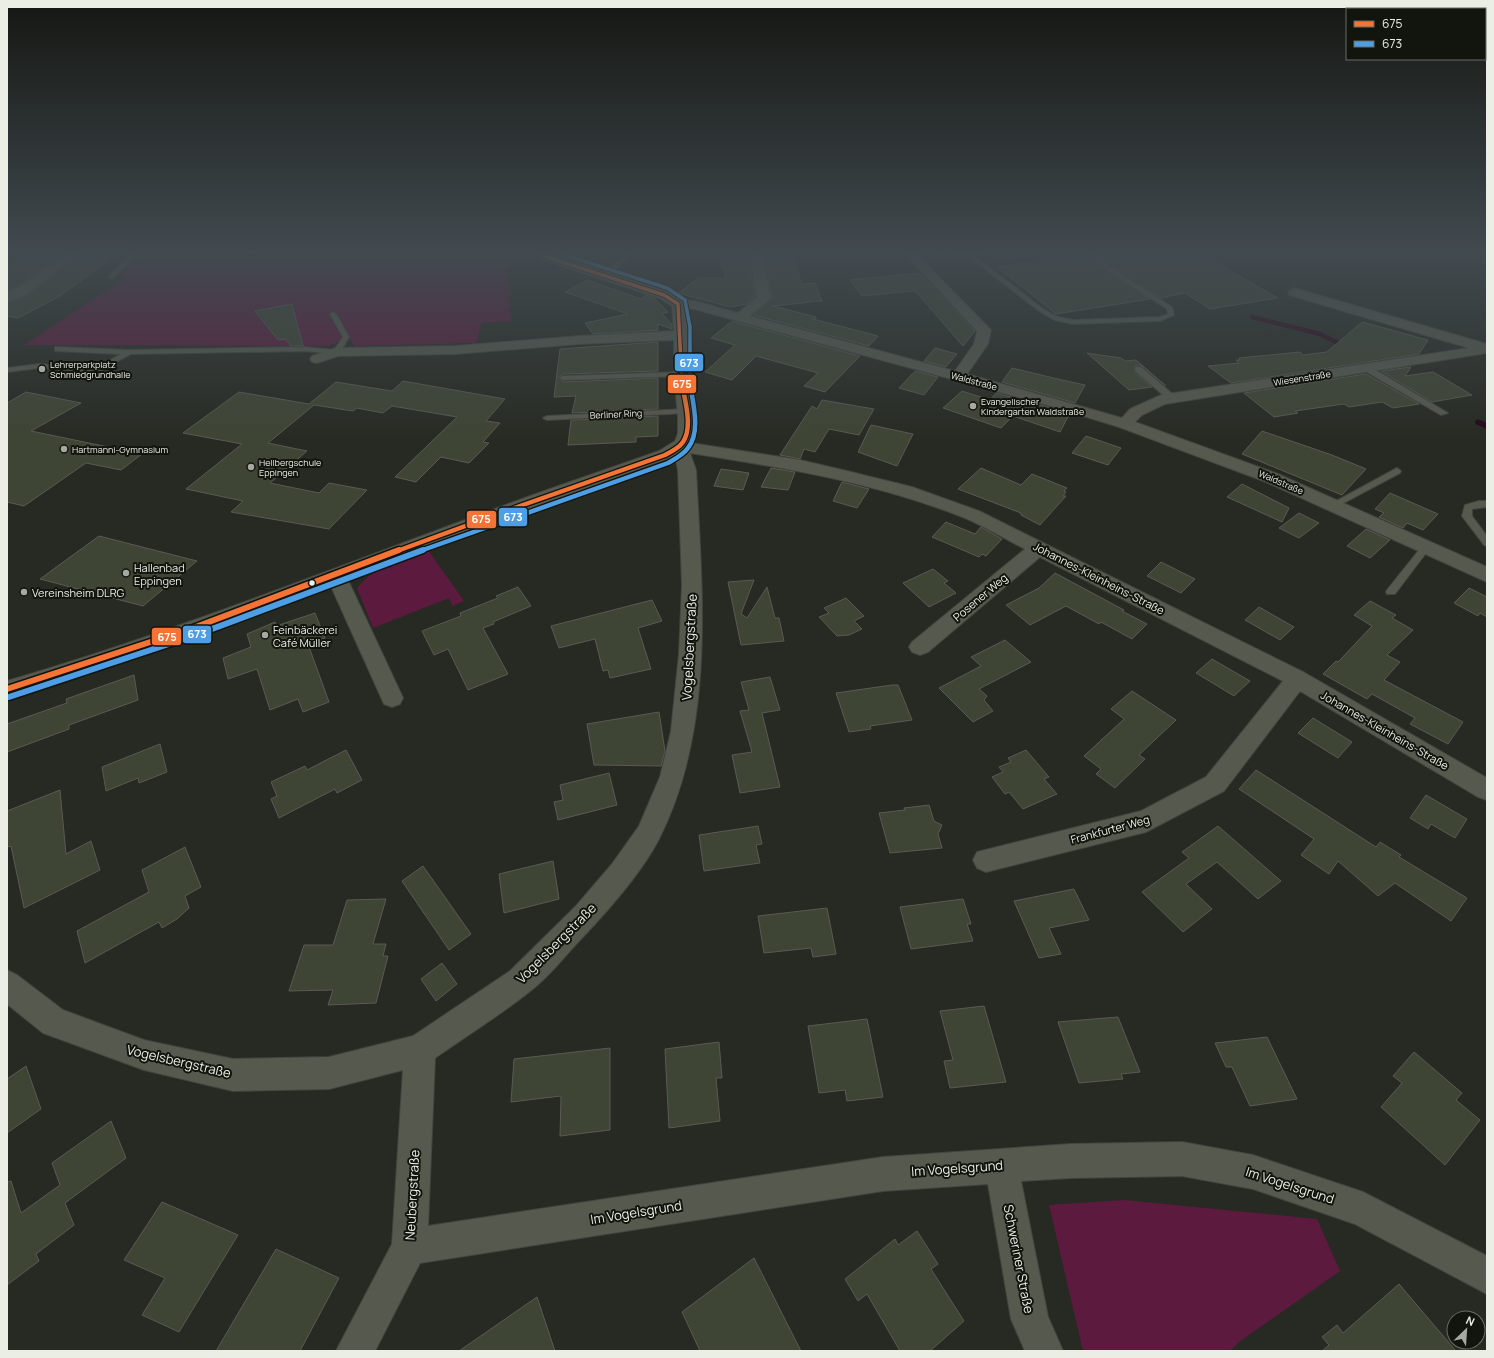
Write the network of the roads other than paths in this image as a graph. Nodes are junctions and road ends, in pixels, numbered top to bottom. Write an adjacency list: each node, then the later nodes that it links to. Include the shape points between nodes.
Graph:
1 (334, 316): 13 (lane, via 346,337)
2 (680, 316): 9 (street)
3 (708, 316): 9 (street)
4 (971, 316): 19 (street, via 984,330 981,344)
5 (1052, 316): 6 (lane, via 1073,322 1160,319)
6 (1167, 316)
7 (1377, 316): 11 (street)
8 (741, 317): 19 (street, Waldstraße)
9 (682, 329): 13 (street, via 455,350); 18 (street)
10 (58, 349): 12 (lane)
11 (1487, 349): 15 (street, Wiesenstraße)
12 (128, 352): 13 (lane, via 291,349); 16 (lane, via 97,370 39,366)
13 (336, 352): 14 (street)
14 (317, 359)
15 (1366, 368): 21 (street, Wiesenstraße); 23 (lane)
16 (7, 370)
17 (1138, 370): 21 (lane)
18 (681, 374): 20 (lane); 22 (street)
19 (958, 376): 25 (street, Waldstraße)
20 (563, 378)
21 (1172, 398): 25 (street, Wiesenstraße, via 1161,400 1136,412)
22 (685, 411): 24 (lane, Berliner Ring); 26 (street, via 685,437)
23 (1444, 413)
24 (547, 418)
25 (1124, 424): 29 (street, Waldstraße, via 1272,478)
26 (680, 446): 31 (street, Johannes-Kleinheins-Straße, via 800,465 906,491 973,515); 33 (street, via 665,455); 43 (street, Vogelsbergstraße, via 687,470 692,586 690,654 683,731 672,777 649,832 621,873 586,915 520,981)
27 (1397, 470): 29 (lane)
28 (1487, 504): 30 (lane, via 1468,507 1467,516)
29 (1333, 505): 32 (street, Waldstraße)
30 (1487, 543)
31 (1039, 547): 36 (street, Posener Weg); 37 (street, Johannes-Kleinheins-Straße)
32 (1426, 547): 34 (street, Waldstraße); 35 (lane)
33 (336, 576): 38 (street); 39 (street)
34 (1487, 576)
35 (1391, 592)
36 (920, 647)
37 (1296, 679): 40 (street, Johannes-Kleinheins-Straße); 41 (street, Frankfurter Weg, via 1215,784 1146,821)
38 (7, 689)
39 (392, 698)
40 (1487, 790)
41 (986, 860)
42 (7, 986): 43 (street, Vogelsbergstraße, via 54,1022 144,1055 233,1075 329,1073)
43 (420, 1050): 45 (street, Neubergstraße)
44 (1001, 1165): 45 (street, Im Vogelsgrund, via 883,1174); 46 (street, Im Vogelsgrund, via 1071,1161 1182,1160 1253,1172 1363,1209); 48 (street, Schweriner Straße, via 1030,1319)
45 (409, 1247): 47 (street, Neubergstraße)
46 (1487, 1276)
47 (355, 1351)
48 (1044, 1351)

